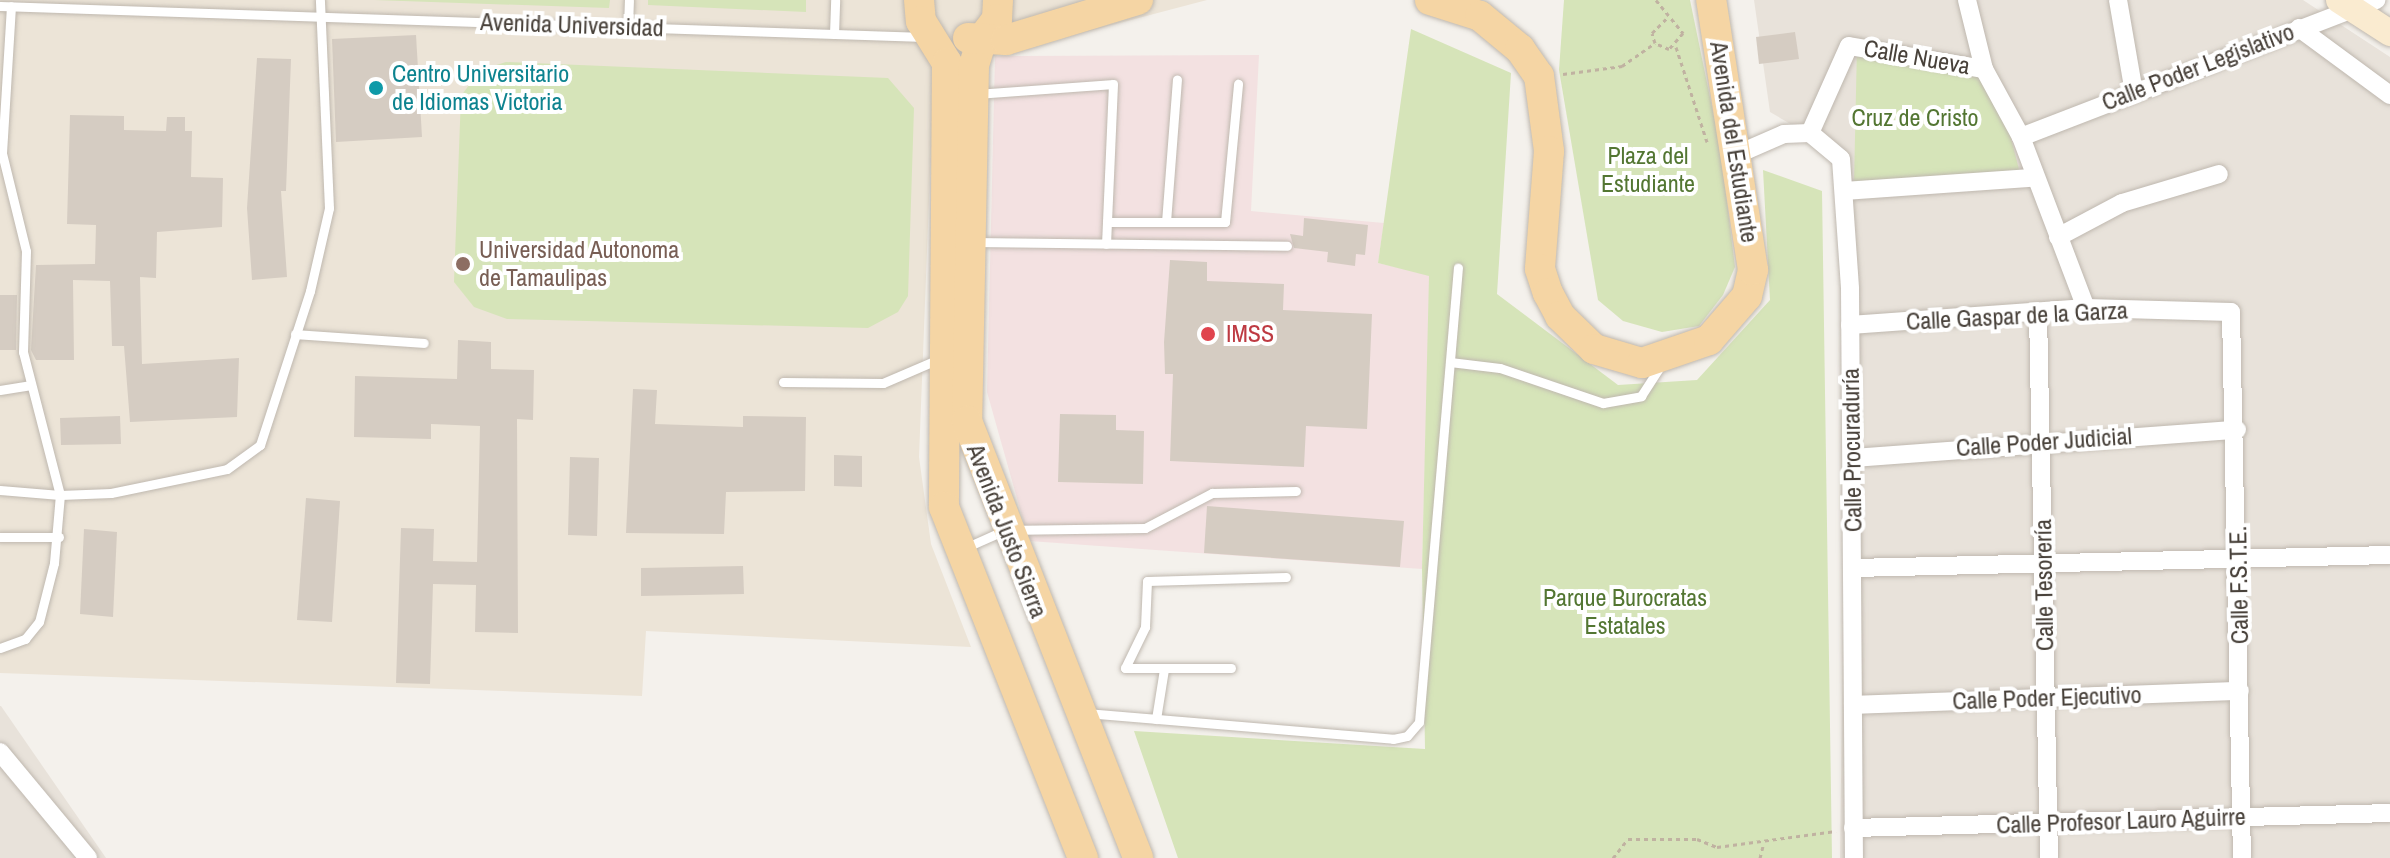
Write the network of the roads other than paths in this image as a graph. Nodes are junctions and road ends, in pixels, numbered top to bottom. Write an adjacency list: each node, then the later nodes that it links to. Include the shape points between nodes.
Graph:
1 (320, 0): 14 (lane)
2 (629, 0): 15 (lane)
3 (835, 0): 18 (lane)
4 (919, 0): 19 (main road, Avenida Justo Sierra, via 921,21)
5 (998, 0): 20 (main road, Avenida Justo Sierra, via 997,19)
6 (1138, 0): 20 (main road, Avenida Universidad, via 1006,40)
7 (1430, 0): 49 (main road, Avenida del Estudiante, via 1480,16 1520,49 1539,76 1549,151 1540,269 1560,316 1594,349 1642,363)
8 (1711, 0): 30 (main road, Avenida del Estudiante)
9 (1967, 0): 21 (street)
10 (2118, 0): 24 (street)
11 (2356, 3): 16 (street, Calle Poder Legislativo); 17 (main road)
12 (0, 6): 13 (lane, Avenida Universidad)
13 (11, 6): 14 (lane, Avenida Universidad); 27 (lane)
14 (322, 17): 15 (lane, Avenida Universidad); 46 (lane, via 329,208)
15 (628, 27): 18 (lane, Avenida Universidad)
16 (2299, 28): 24 (street, Calle Poder Legislativo); 26 (street)
17 (2390, 33)
18 (834, 34): 19 (lane, Avenida Universidad)
19 (934, 37): 20 (main road, Avenida Universidad); 48 (main road, Avenida Justo Sierra, via 947,63)
20 (982, 39): 25 (main road, Avenida Justo Sierra)
21 (1984, 69): 28 (street, Calle Nueva, via 1849,46); 29 (street)
22 (1177, 79): 36 (lane)
23 (1238, 84): 36 (lane, via 1225,222)
24 (2134, 93): 29 (street, Calle Poder Legislativo)
25 (973, 94): 35 (lane, via 1113,84); 38 (main road, Avenida Justo Sierra)
26 (2390, 95)
27 (2, 120): 31 (lane)
28 (1810, 133): 30 (street, via 1784,134); 34 (street, Calle Procuraduría, via 1841,159)
29 (2021, 137): 33 (street)
30 (1738, 154): 49 (main road, Avenida del Estudiante, via 1752,235 1747,296 1709,340)
31 (4, 173): 52 (lane, via 26,251 23,352)
32 (2219, 174): 37 (street, via 2122,203)
33 (2032, 178): 34 (street); 37 (street)
34 (1844, 191): 45 (street, Calle Procuraduría)
35 (1107, 222): 36 (lane); 39 (lane)
36 (1166, 222)
37 (2058, 237): 42 (street)
38 (969, 242): 39 (lane); 60 (main road, Avenida Justo Sierra, via 967,421)
39 (1106, 244): 40 (lane)
40 (1287, 246)
41 (1458, 268): 50 (lane)
42 (2086, 308): 43 (street, Calle Gaspar de la Garza); 44 (street, Calle Gaspar de la Garza)
43 (2038, 312): 45 (street, Calle Gaspar de la Garza); 55 (street, Calle Tesorería)
44 (2231, 312): 54 (street, Calle F.S.T.E.)
45 (1850, 325): 56 (street, Calle Procuraduría)
46 (295, 334): 47 (lane); 59 (lane, via 260,445 227,469 111,493)
47 (424, 343)
48 (943, 357): 51 (lane, via 883,383); 63 (main road, Avenida Justo Sierra, via 940,486)
49 (1666, 359): 50 (lane, via 1641,396 1603,403 1500,368)
50 (1450, 362): 76 (lane, via 1419,722 1407,736 1393,739)
51 (783, 382)
52 (30, 385): 53 (lane); 59 (lane)
53 (0, 390)
54 (2237, 430): 55 (street, Calle Poder Judicial); 65 (street, Calle F.S.T.E.)
55 (2043, 440): 56 (street, Calle Poder Judicial); 66 (street, Calle Tesorería)
56 (1852, 458): 67 (street, Calle Procuraduría)
57 (0, 490): 59 (lane)
58 (1296, 491): 60 (lane, via 1212,493 1145,528)
59 (60, 495): 62 (lane)
60 (1005, 530): 63 (lane); 75 (main road, Avenida Justo Sierra)
61 (0, 537): 62 (lane)
62 (59, 537): 69 (lane, via 39,622 25,639)
63 (960, 550): 84 (main road, Avenida Justo Sierra)
64 (2390, 555): 65 (street)
65 (2238, 558): 66 (street); 72 (street, Calle F.S.T.E.)
66 (2043, 563): 67 (street); 73 (street, Calle Tesorería)
67 (1854, 568): 74 (street, Calle Procuraduría)
68 (1286, 577): 71 (lane, via 1147,581 1145,627 1125,668)
69 (0, 648)
70 (1231, 668): 71 (lane)
71 (1164, 669): 76 (lane)
72 (2240, 691): 73 (street, Calle Poder Ejecutivo); 79 (street, Calle F.S.T.E.)
73 (2046, 698): 74 (street, Calle Poder Ejecutivo); 80 (street, Calle Tesorería)
74 (1853, 705): 81 (street, Calle Procuraduría)
75 (1079, 713): 76 (lane); 82 (main road, Avenida Justo Sierra)
76 (1156, 719)
77 (0, 752): 83 (street)
78 (2390, 813): 79 (street, Calle Profesor Lauro Aguirre)
79 (2242, 817): 80 (street, Calle Profesor Lauro Aguirre); 87 (street, Calle F.S.T.E.)
80 (2048, 823): 81 (street, Calle Profesor Lauro Aguirre); 86 (street, Calle Tesorería)
81 (1853, 828): 85 (street, Calle Procuraduría)
82 (1134, 857)
83 (88, 858)
84 (1083, 858)
85 (1854, 858)
86 (2049, 858)
87 (2242, 858)

